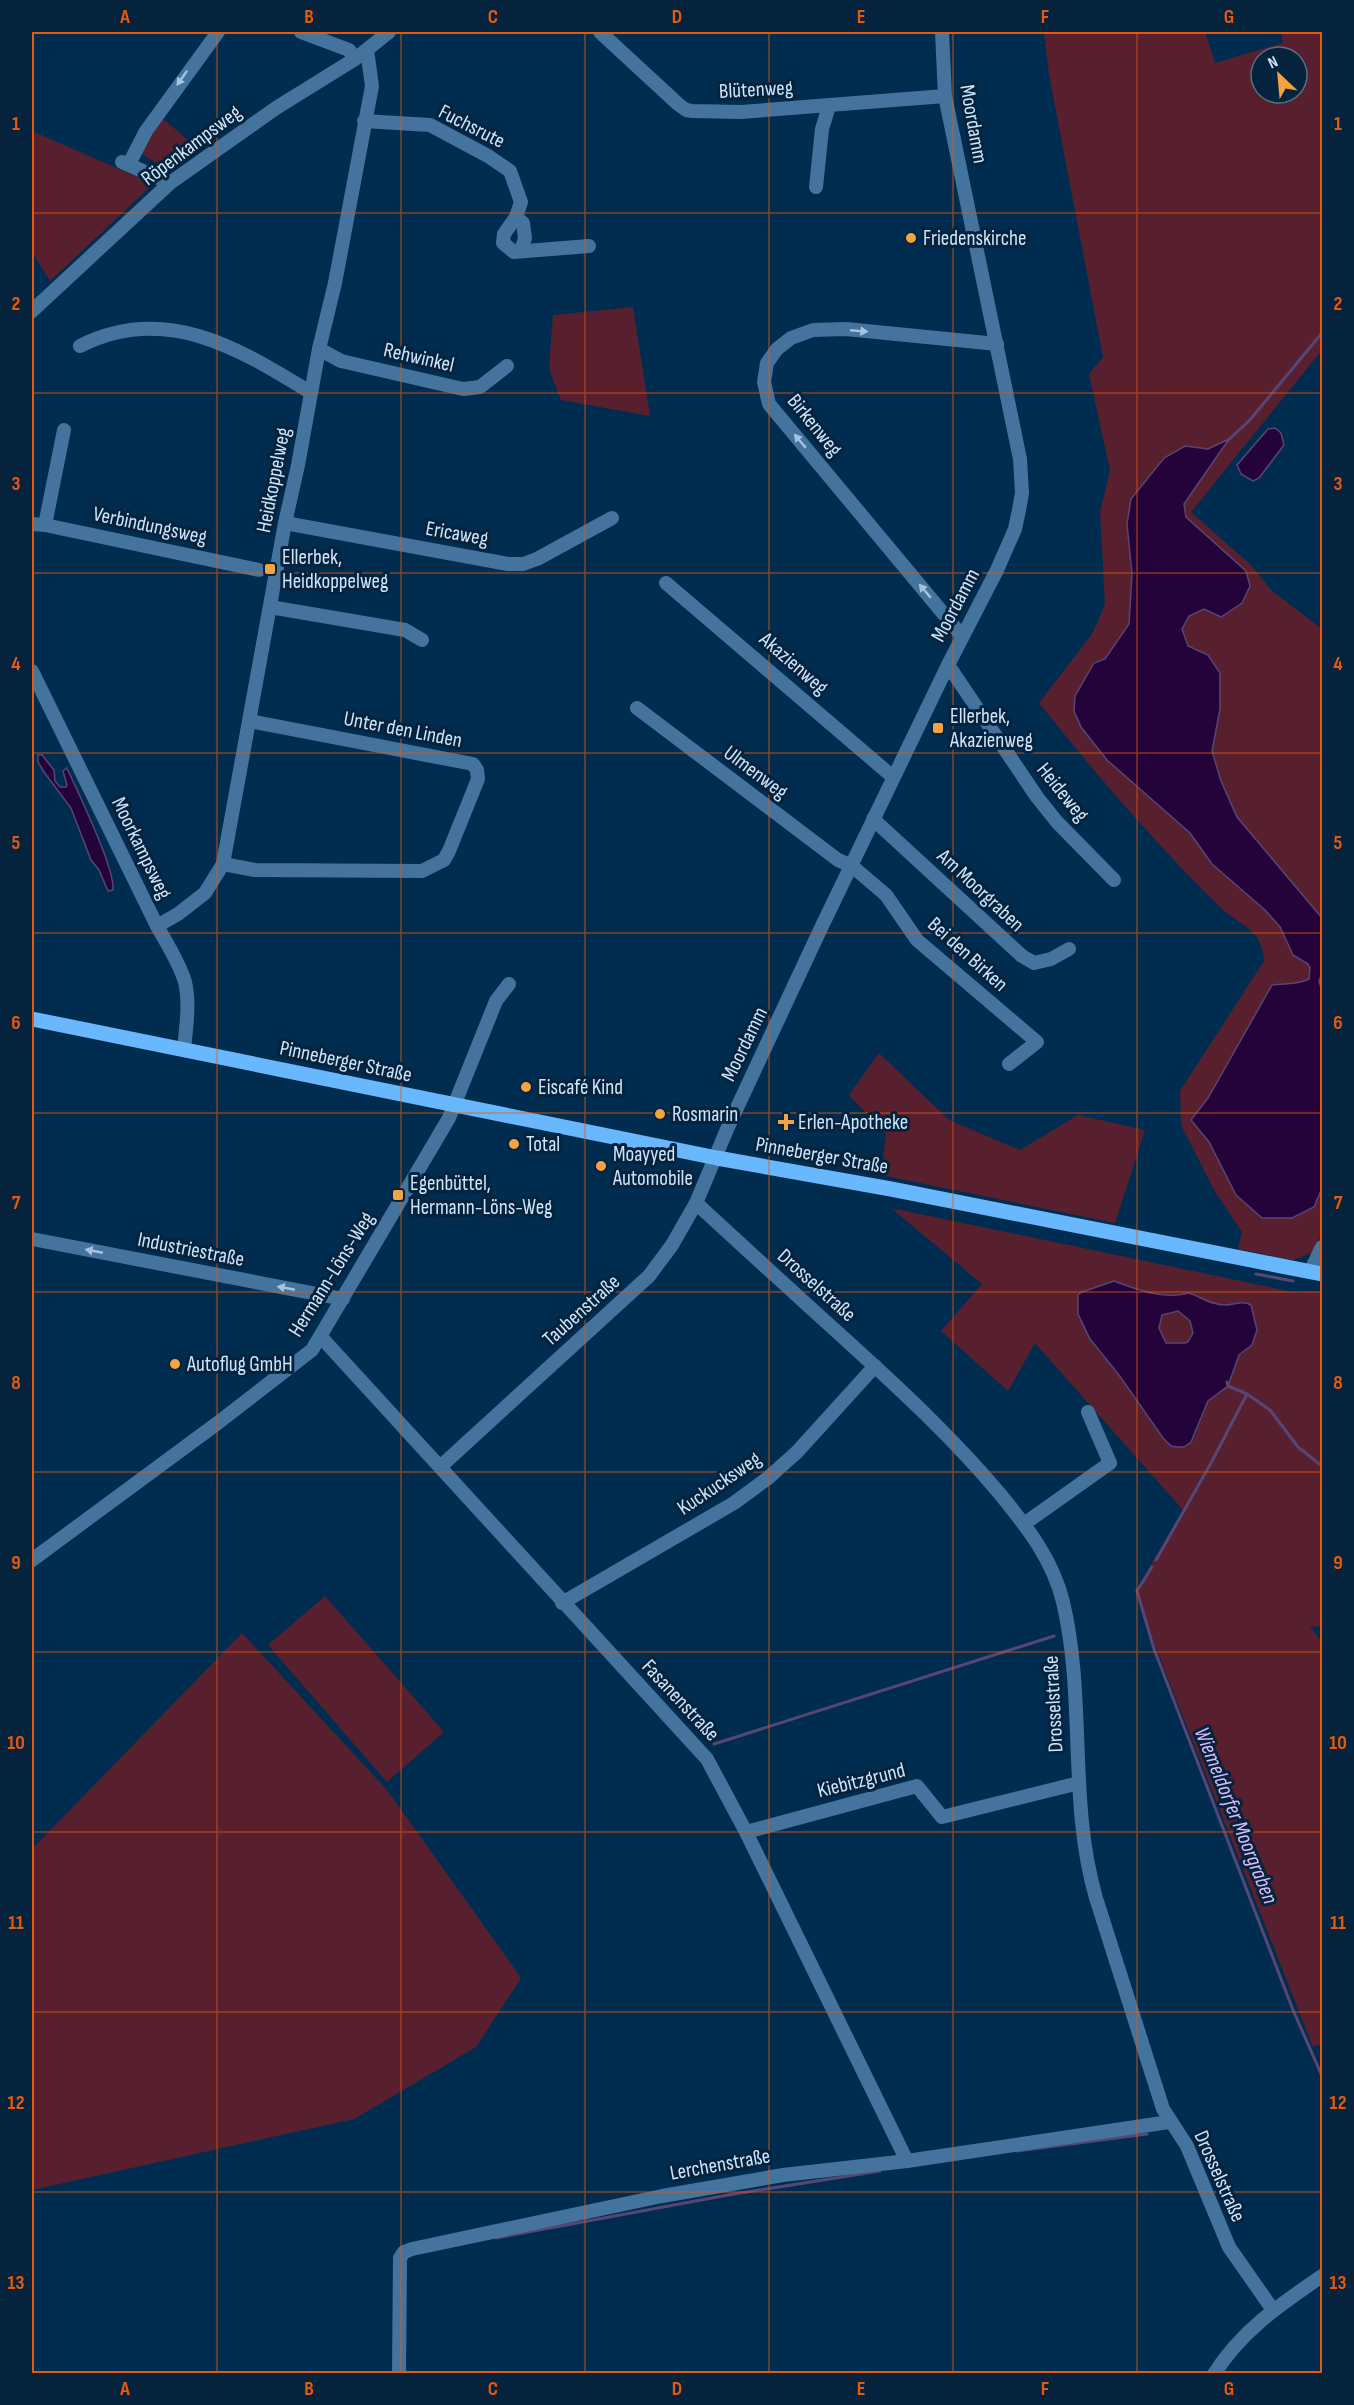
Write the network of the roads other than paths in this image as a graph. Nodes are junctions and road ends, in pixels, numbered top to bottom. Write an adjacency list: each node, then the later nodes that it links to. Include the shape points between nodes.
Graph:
1 (218, 32): 11 (street, one-way to 11, via 126,163)
2 (301, 32): 7 (street, via 349,50)
3 (389, 32): 6 (street, Röpenkampsweg)
4 (600, 32): 9 (street, Blütenweg, via 686,110 741,112)
5 (942, 32): 8 (street, Moordamm)
6 (367, 50): 7 (street, Röpenkampsweg); 10 (street, Heidkoppelweg, via 372,86)
7 (355, 59): 11 (street, Röpenkampsweg, via 276,108)
8 (945, 96): 9 (street, Blütenweg); 17 (street, Moordamm)
9 (829, 106): 12 (street, via 822,129)
10 (364, 121): 13 (street, Fuchsrute, via 430,125 488,156 510,171 521,201); 19 (street, Heidkoppelweg)
11 (170, 183): 16 (street, Röpenkampsweg)
12 (816, 186)
13 (516, 217): 15 (street, Fuchsrute, via 523,224 525,238); 15 (street, Fuchsrute, via 504,234 503,243 514,252)
14 (589, 246): 15 (street)
15 (521, 251)
16 (32, 311)
17 (997, 344): 29 (street, Moordamm, via 1020,459 1022,493 1006,551); 29 (street, Birkenweg, one-way to 17, via 769,404 767,363 791,338 813,330 846,329)
18 (80, 346): 21 (street, via 131,331 189,332 245,353)
19 (319, 349): 20 (street, Rehwinkel, via 341,361 463,388 480,387); 21 (street, Heidkoppelweg)
20 (507, 366)
21 (310, 392): 25 (street, Heidkoppelweg)
22 (64, 430): 24 (street)
23 (612, 518): 25 (street, Ericaweg, via 523,564)
24 (38, 524): 26 (street, Verbindungsweg)
25 (285, 524): 28 (street, Heidkoppelweg)
26 (260, 570)
27 (666, 583): 35 (street, Akazienweg)
28 (270, 607): 30 (street, via 405,630); 34 (street, Heidkoppelweg)
29 (962, 636): 31 (street, Moordamm)
30 (422, 640)
31 (948, 664): 35 (street, Moordamm); 39 (street, Heideweg, via 1037,797)
32 (32, 671): 40 (street, Moorkampsweg)
33 (637, 708): 38 (street, Ulmenweg, via 838,860)
34 (250, 721): 37 (street, Heidkoppelweg); 37 (street, Unter den Linden, via 473,764 478,778 449,851 444,860 428,869 255,870)
35 (893, 777): 36 (street, Moordamm)
36 (873, 819): 38 (street, Moordamm); 41 (street, Am Moorgraben, via 1022,956 1034,963)
37 (223, 864): 40 (street, Heidkoppelweg, via 205,893)
38 (852, 866): 45 (street, Bei den Birken, via 886,896 917,940 1037,1042); 47 (street, Moordamm, via 728,1127)
39 (1114, 879)
40 (157, 926): 44 (street, Moorkampsweg, via 185,983)
41 (1069, 949)
42 (509, 984): 46 (street, Hermann-Löns-Weg, via 496,1001)
43 (32, 1019): 44 (main road, Pinneberger Straße)
44 (184, 1049): 46 (main road, Pinneberger Straße)
45 (1009, 1064)
46 (455, 1105): 47 (main road, Pinneberger Straße); 52 (street, Hermann-Löns-Weg)
47 (717, 1158): 48 (street, Taubenstraße); 51 (main road, Pinneberger Straße)
48 (696, 1203): 54 (street, Drosselstraße); 56 (street, Taubenstraße, via 649,1276)
49 (32, 1239): 52 (street, Industriestraße, one-way to 49)
50 (1323, 1247): 51 (street)
51 (1317, 1273)
52 (343, 1299): 53 (street, Hermann-Löns-Weg)
53 (321, 1337): 56 (street, Fasanenstraße); 58 (street, Hermann-Löns-Weg, via 312,1350 219,1422)
54 (874, 1366): 57 (street, Drosselstraße, via 966,1453); 59 (street, Kuckucksweg, via 797,1452 768,1478 734,1503)
55 (1088, 1412): 57 (street, via 1110,1463)
56 (440, 1467): 59 (street, Fasanenstraße)
57 (1024, 1524): 60 (street, Drosselstraße, via 1057,1581 1067,1620 1074,1662)
58 (32, 1560)
59 (562, 1603): 61 (street, Fasanenstraße, via 707,1759)
60 (1079, 1783): 61 (street, Kiebitzgrund, via 942,1817 917,1786); 62 (street, Drosselstraße, via 1090,1877)
61 (746, 1832): 63 (street, Fasanenstraße)
62 (1169, 2122): 63 (street, Lerchenstraße); 65 (street, Drosselstraße, via 1187,2146 1229,2247)
63 (908, 2161): 66 (street, Lerchenstraße, via 783,2175 682,2192 411,2249 400,2258)
64 (1323, 2276): 65 (street)
65 (1273, 2310): 67 (street, via 1243,2336)
66 (399, 2373)
67 (1214, 2373)

